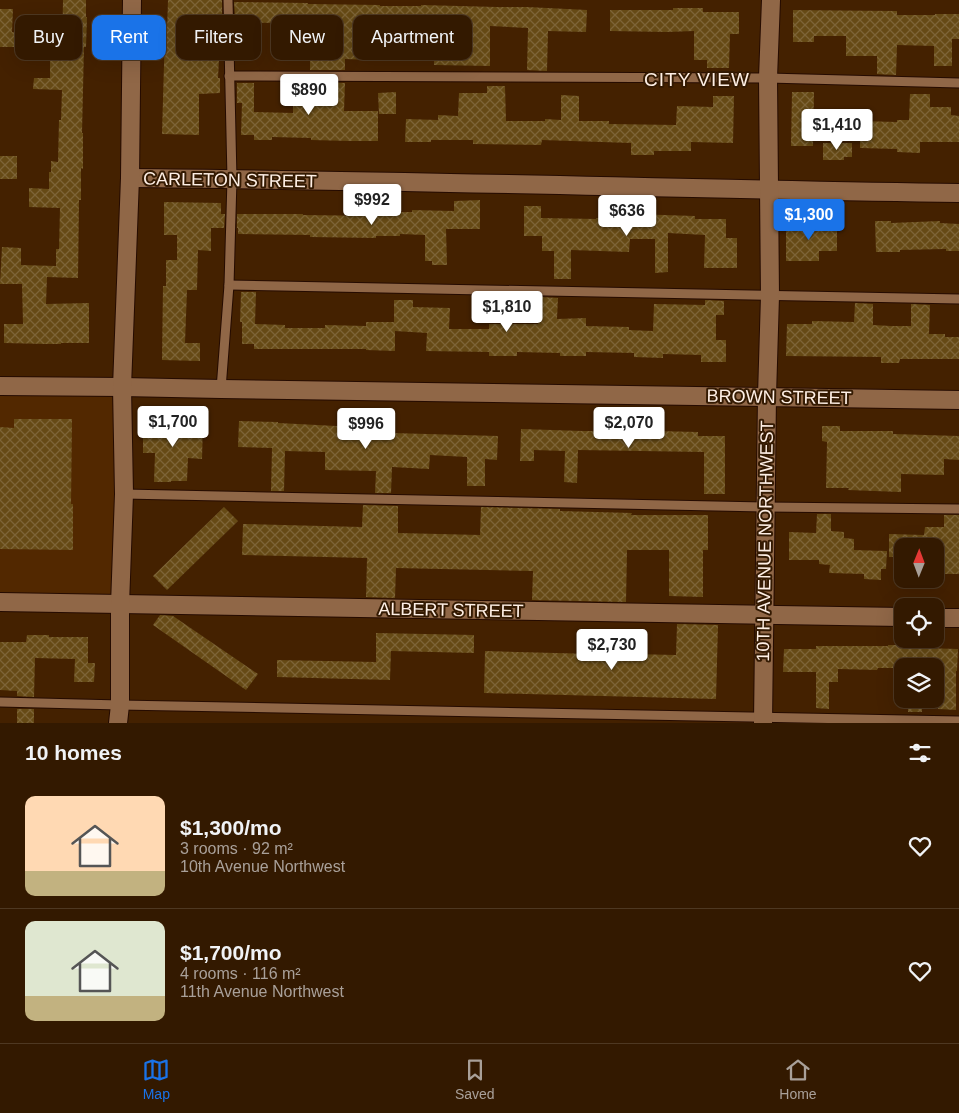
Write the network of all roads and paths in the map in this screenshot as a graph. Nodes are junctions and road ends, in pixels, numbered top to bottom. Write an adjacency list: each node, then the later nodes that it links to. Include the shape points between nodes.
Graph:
1 (132, 0): 7 (street)
2 (228, 0): 4 (lane)
3 (770, 0): 5 (street, 10TH AVENUE NORTHWEST)
4 (229, 76): 5 (lane); 8 (lane)
5 (768, 78): 6 (lane); 9 (street, 10TH AVENUE NORTHWEST)
6 (959, 83)
7 (130, 178): 8 (street, CARLETON STREET); 15 (street)
8 (232, 179): 9 (street, CARLETON STREET); 11 (lane)
9 (768, 190): 10 (street, CARLETON STREET); 12 (street, 10TH AVENUE NORTHWEST)
10 (959, 193)
11 (229, 285): 12 (lane); 16 (lane)
12 (770, 296): 13 (lane); 17 (street, 10TH AVENUE NORTHWEST)
13 (959, 299)
14 (0, 386): 15 (street, BROWN STREET)
15 (122, 387): 16 (street, BROWN STREET); 19 (street)
16 (221, 389): 17 (street, BROWN STREET)
17 (767, 396): 18 (street, BROWN STREET); 20 (street, 10TH AVENUE NORTHWEST)
18 (959, 400)
19 (124, 494): 20 (lane); 23 (street)
20 (766, 507): 21 (lane); 24 (street, 10TH AVENUE NORTHWEST)
21 (959, 509)
22 (0, 602): 23 (street, ALBERT STREET)
23 (120, 605): 24 (street, ALBERT STREET); 29 (street)
24 (764, 614): 25 (street, ALBERT STREET); 30 (street, 10TH AVENUE NORTHWEST)
25 (894, 617)
26 (944, 618): 27 (street)
27 (959, 618)
28 (0, 702): 29 (lane)
29 (120, 705): 30 (lane); 32 (street)
30 (763, 720): 31 (lane)
31 (959, 721)
32 (118, 723)

